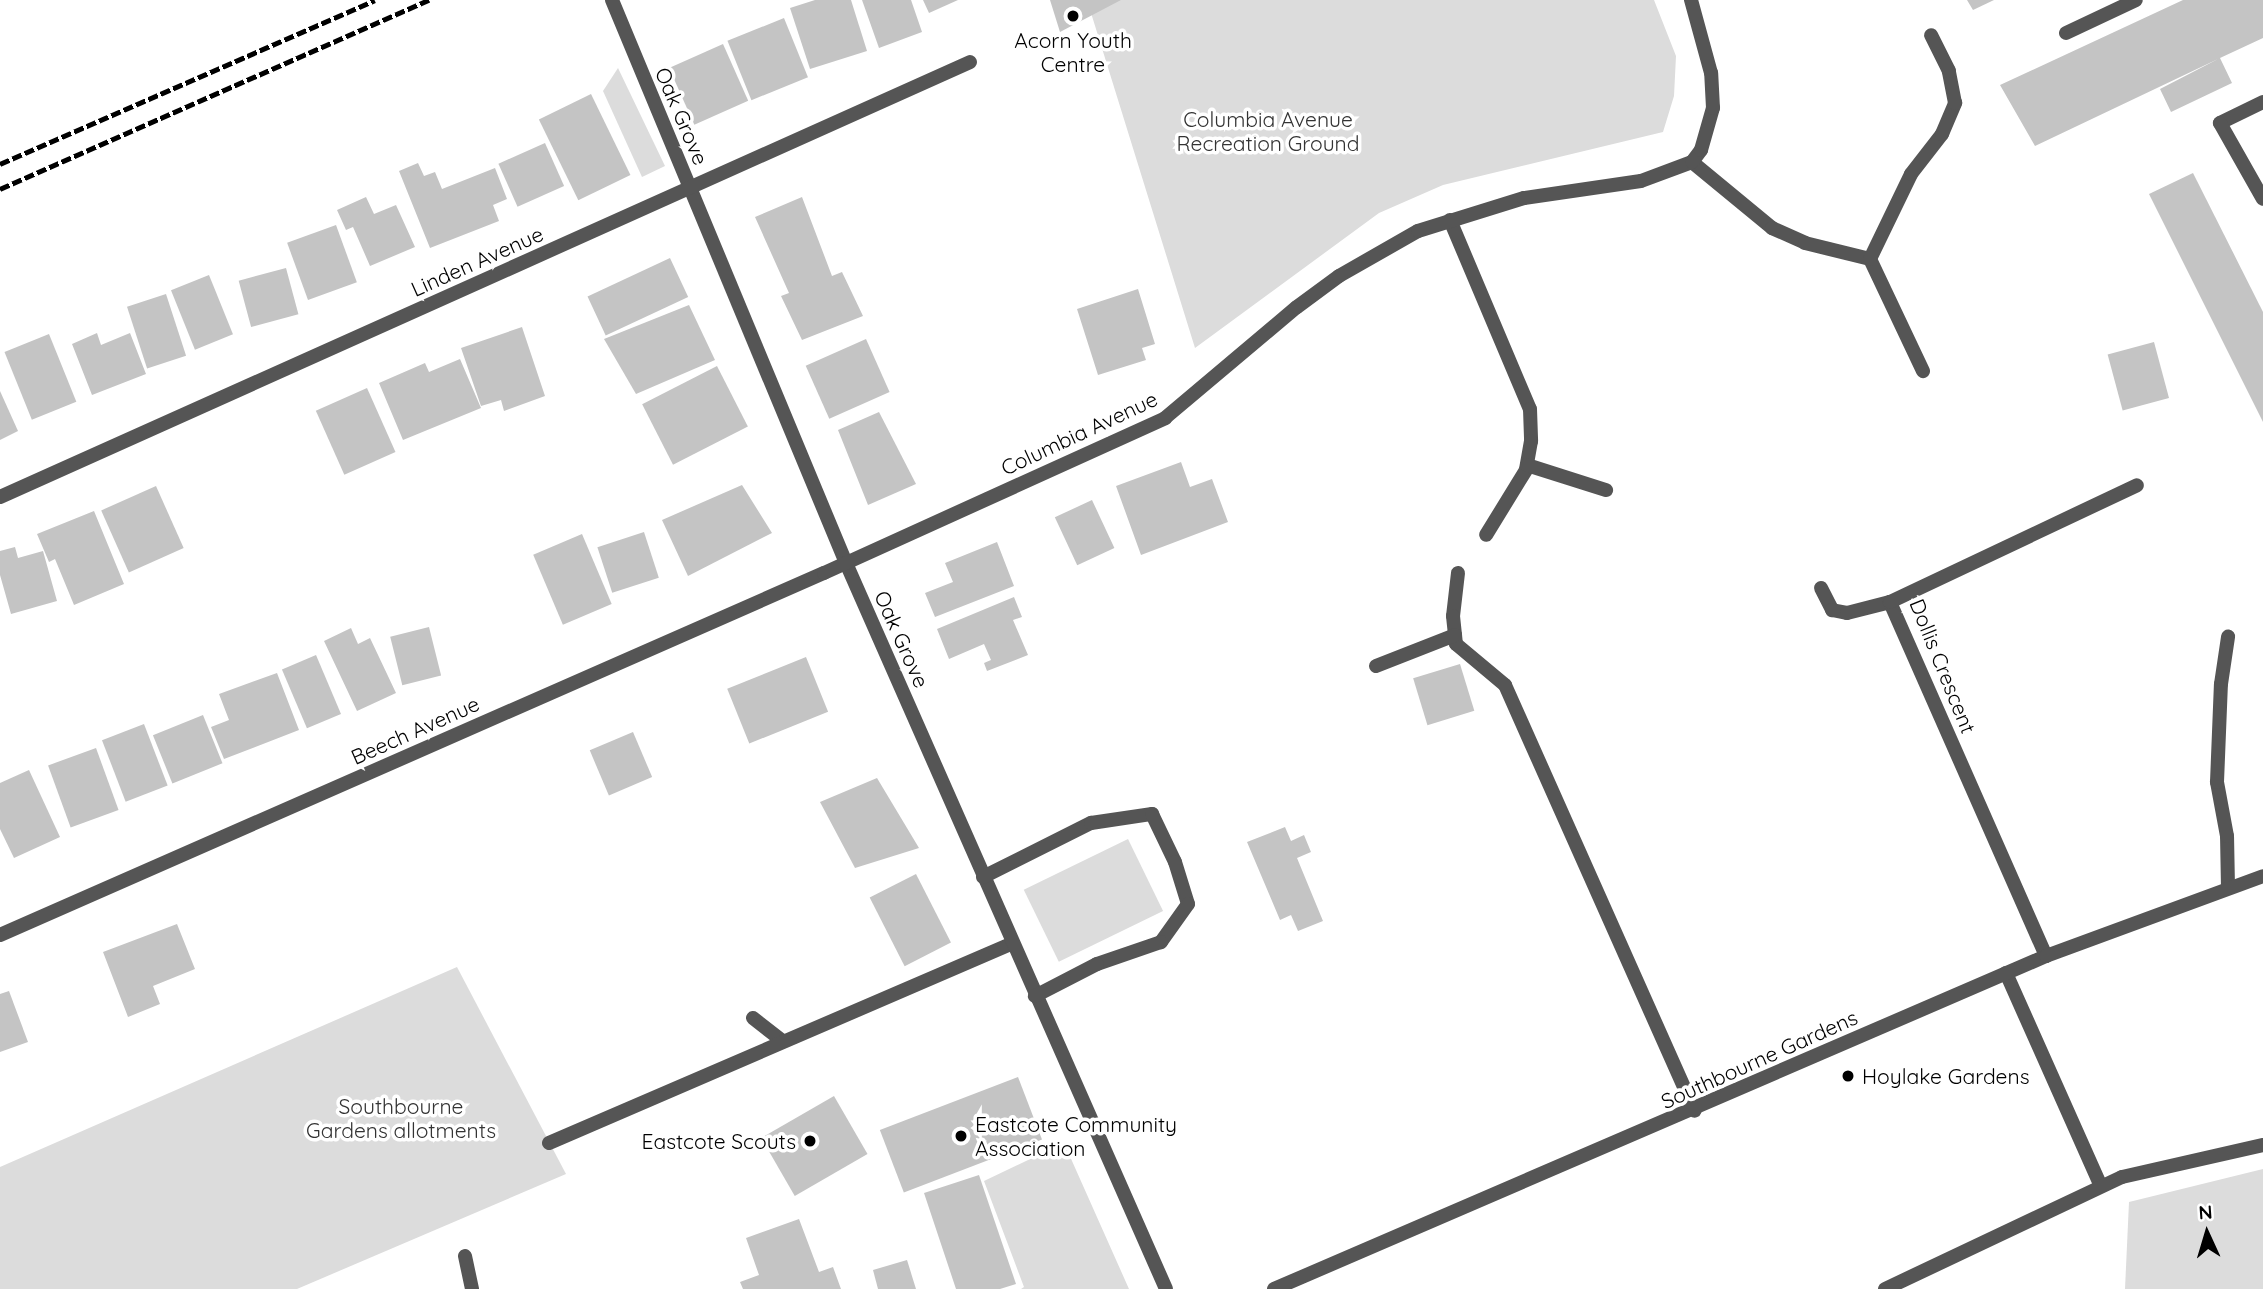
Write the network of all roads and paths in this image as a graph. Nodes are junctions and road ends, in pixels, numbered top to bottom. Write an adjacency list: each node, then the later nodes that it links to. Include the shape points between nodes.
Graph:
1 (612, 0): 9 (street, Oak Grove)
2 (1691, 0): 8 (street, via 1711,73 1713,108)
3 (2136, 0): 4 (street)
4 (2066, 33)
5 (1931, 35): 12 (street, via 1949,71 1955,103 1942,134 1911,174)
6 (970, 62): 9 (street, Linden Avenue)
7 (2263, 102): 10 (street, via 2220,123)
8 (1692, 162): 11 (street, Columbia Avenue, via 1641,181 1524,198); 12 (street, via 1772,229 1805,243)
9 (690, 189): 17 (street, Linden Avenue); 19 (street, Oak Grove)
10 (2263, 200)
11 (1450, 220): 14 (street, via 1530,409); 19 (street, Columbia Avenue, via 1378,251 1339,276 1165,418)
12 (1870, 259): 13 (street)
13 (1923, 371)
14 (1527, 465): 16 (street); 18 (street)
15 (2137, 485): 22 (street, Dollis Crescent)
16 (1606, 489)
17 (0, 497)
18 (1486, 534)
19 (846, 563): 27 (street, Oak Grove); 29 (street, Beech Avenue)
20 (1458, 573): 23 (street)
21 (1821, 588): 22 (street, via 1832,610 1847,613)
22 (1890, 602): 31 (street, Dollis Crescent)
23 (1455, 635): 25 (street); 36 (street, via 1456,644 1505,685)
24 (2228, 636): 28 (street, via 2217,782 2227,836)
25 (1376, 666)
26 (2263, 876): 28 (street, Southbourne Gardens)
27 (983, 877): 30 (street, Oak Grove); 33 (street, via 1091,823 1152,814 1175,862 1188,904 1161,942 1097,964)
28 (2228, 887): 31 (street, Southbourne Gardens)
29 (0, 935)
30 (1013, 943): 33 (street, Oak Grove); 35 (street)
31 (2046, 956): 32 (street, Southbourne Gardens)
32 (2006, 973): 36 (street, Southbourne Gardens); 39 (street)
33 (1035, 996): 42 (street, Oak Grove)
34 (754, 1018): 35 (street)
35 (782, 1041): 37 (street)
36 (1695, 1111): 43 (street, Southbourne Gardens)
37 (549, 1143)
38 (2263, 1145): 39 (street, via 2122,1177)
39 (2101, 1186): 44 (street)
40 (465, 1256): 41 (street)
41 (472, 1289)
42 (1166, 1289)
43 (1274, 1289)
44 (1885, 1289)

